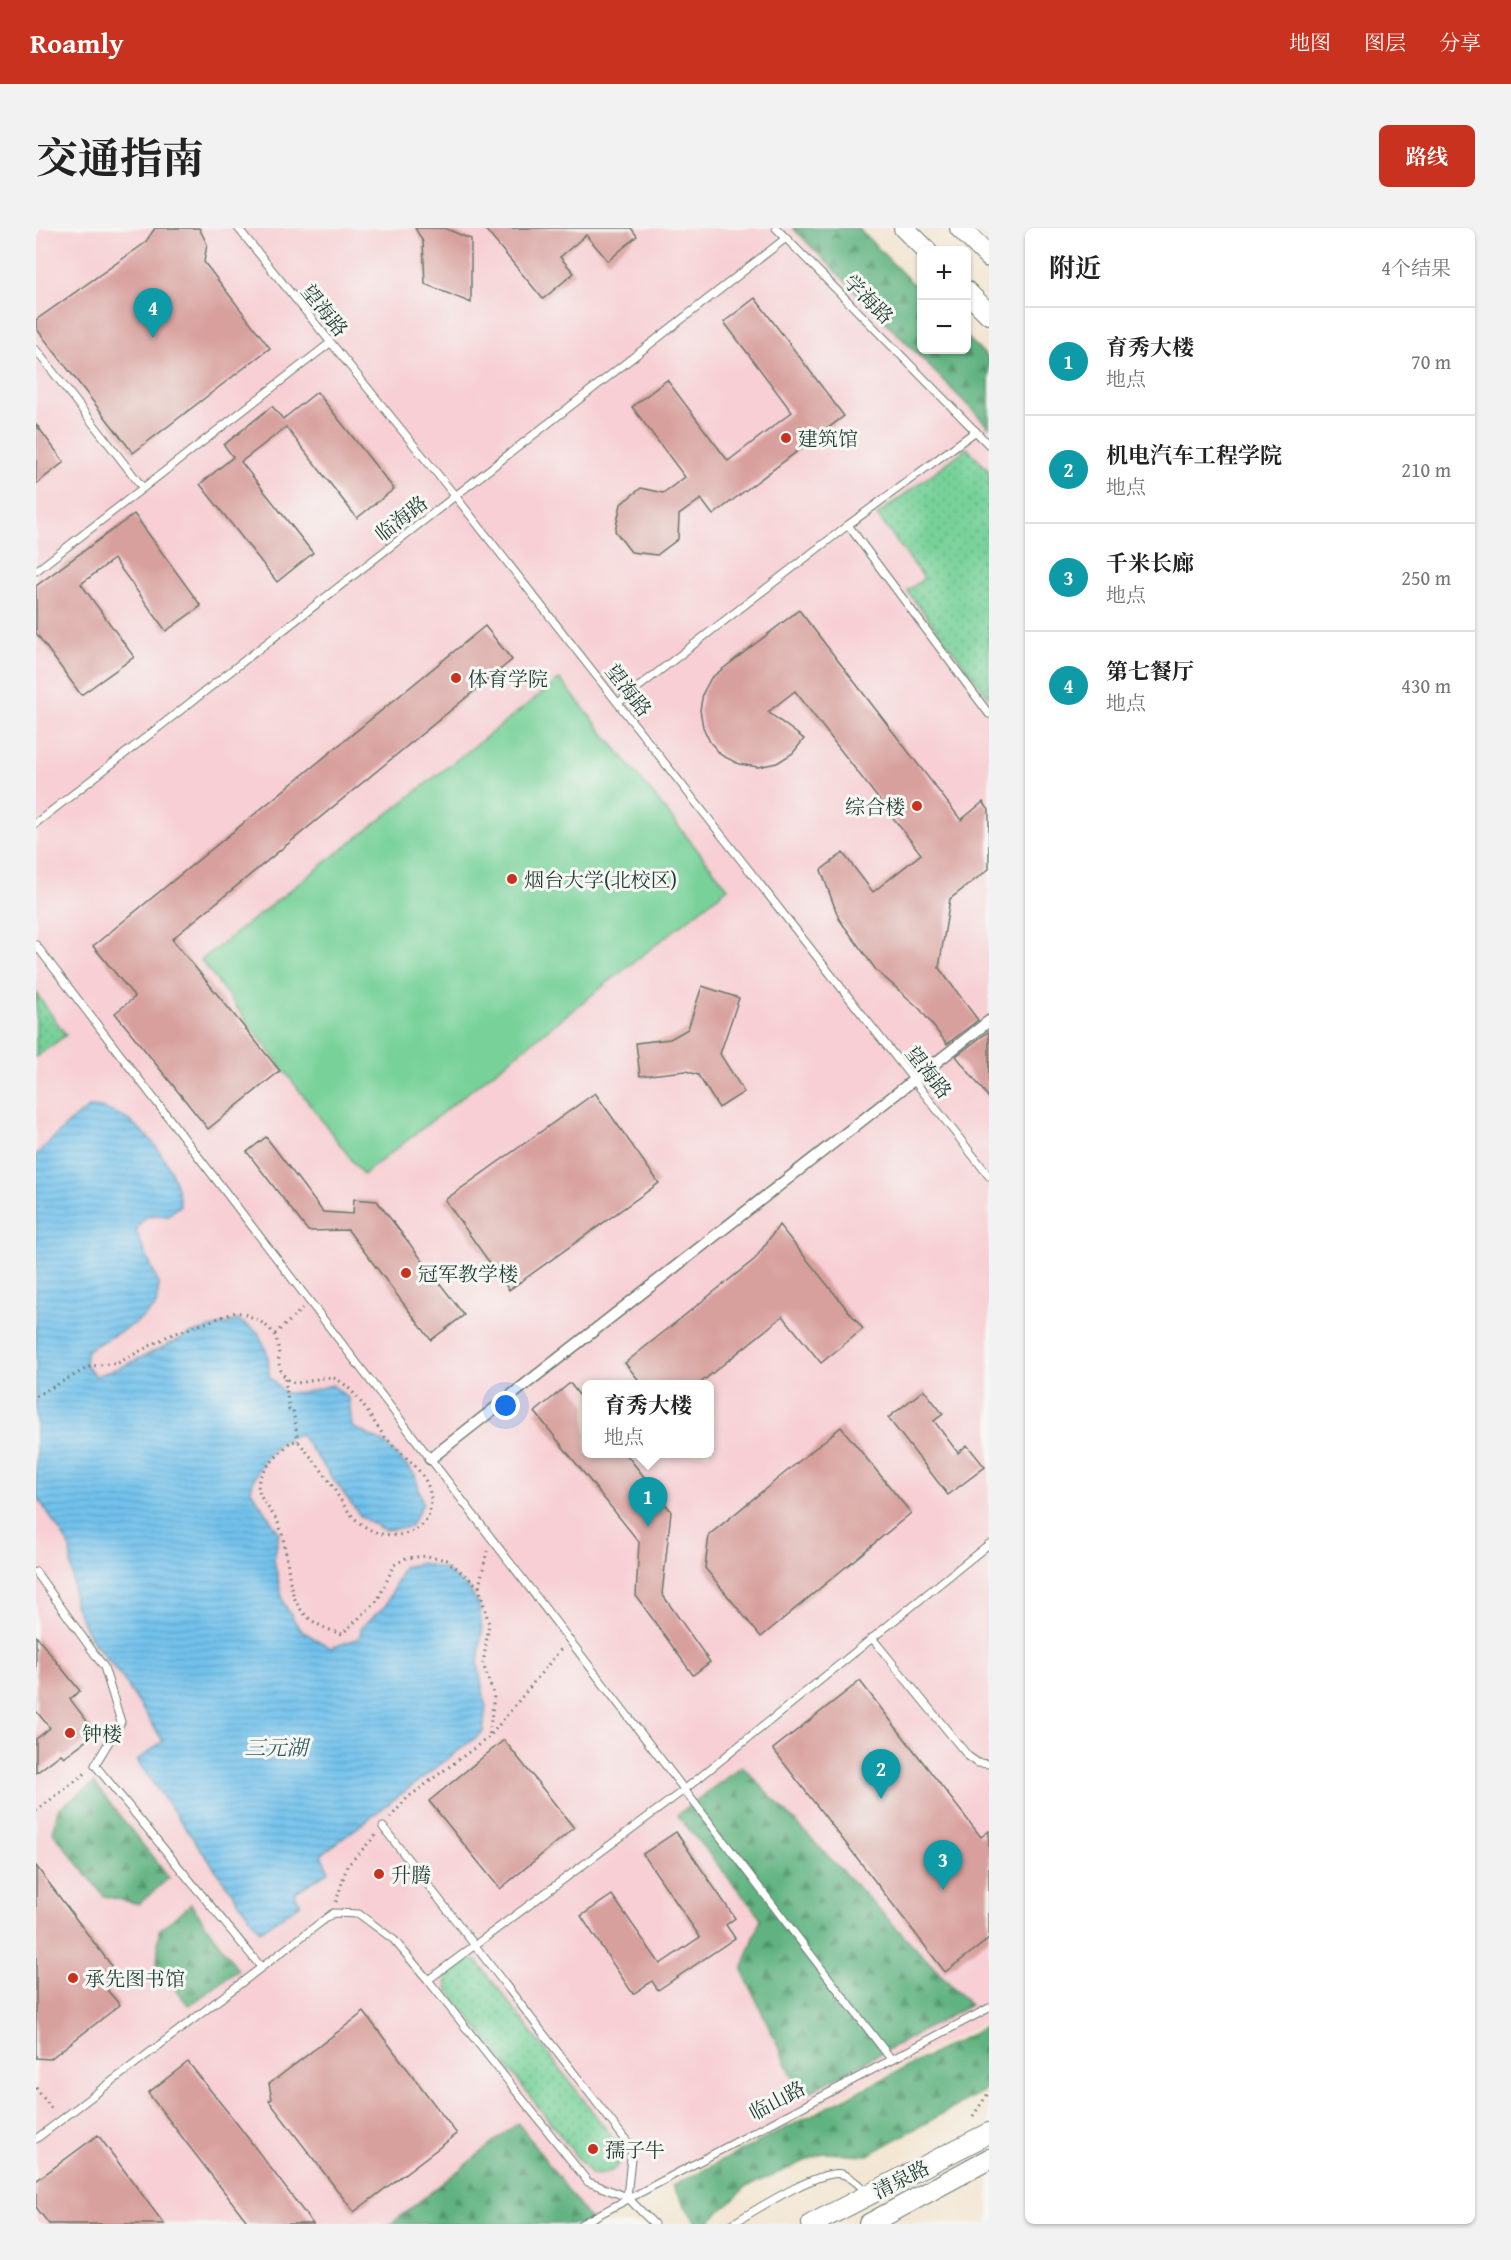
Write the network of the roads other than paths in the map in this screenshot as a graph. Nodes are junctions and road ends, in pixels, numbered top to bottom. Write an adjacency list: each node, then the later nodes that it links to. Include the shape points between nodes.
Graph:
1 (238, 228): 10 (lane, 望海路)
2 (776, 228): 5 (lane, 学海路)
3 (904, 228): 6 (main road)
4 (960, 228): 7 (main road)
5 (786, 238): 12 (lane, 学海路); 15 (lane, 临海路)
6 (922, 246)
7 (989, 257)
8 (971, 296): 9 (main road)
9 (989, 314)
10 (330, 343): 14 (lane); 15 (lane, 望海路)
11 (36, 350): 14 (lane)
12 (976, 431): 13 (lane, 学海路); 16 (lane)
13 (989, 444)
14 (143, 488): 17 (lane)
15 (456, 497): 18 (lane, 望海路); 20 (lane, 临海路)
16 (848, 525): 18 (lane); 19 (lane)
17 (36, 571)
18 (618, 703): 23 (lane, 望海路)
19 (989, 714)
20 (36, 823)
21 (36, 945): 25 (lane)
22 (989, 1021): 23 (street)
23 (913, 1079): 24 (lane, 望海路); 25 (street)
24 (989, 1176)
25 (430, 1459): 30 (lane)
26 (989, 1544): 28 (lane)
27 (36, 1572): 33 (lane, via 104,1667 121,1722 95,1765)
28 (872, 1638): 29 (lane, via 968,1756); 30 (lane)
29 (989, 1764)
30 (684, 1790): 32 (lane); 36 (lane)
31 (383, 1827): 32 (lane)
32 (476, 1945): 34 (lane); 41 (lane, via 632,2148)
33 (261, 1967): 34 (lane, via 333,1913 359,1914 394,1940); 38 (lane)
34 (429, 1980): 41 (lane, via 588,2182)
35 (989, 2008): 36 (lane, 临山路)
36 (891, 2059): 41 (lane, 临山路)
37 (989, 2133): 40 (main road, 清泉路)
38 (36, 2139)
39 (989, 2159): 46 (main road, 清泉路)
40 (870, 2195): 44 (lane, via 852,2179 830,2174 795,2188); 45 (main road, 清泉路)
41 (627, 2197): 42 (lane, 临山路); 43 (lane)
42 (581, 2224)
43 (654, 2224)
44 (732, 2224)
45 (812, 2224)
46 (868, 2224)

